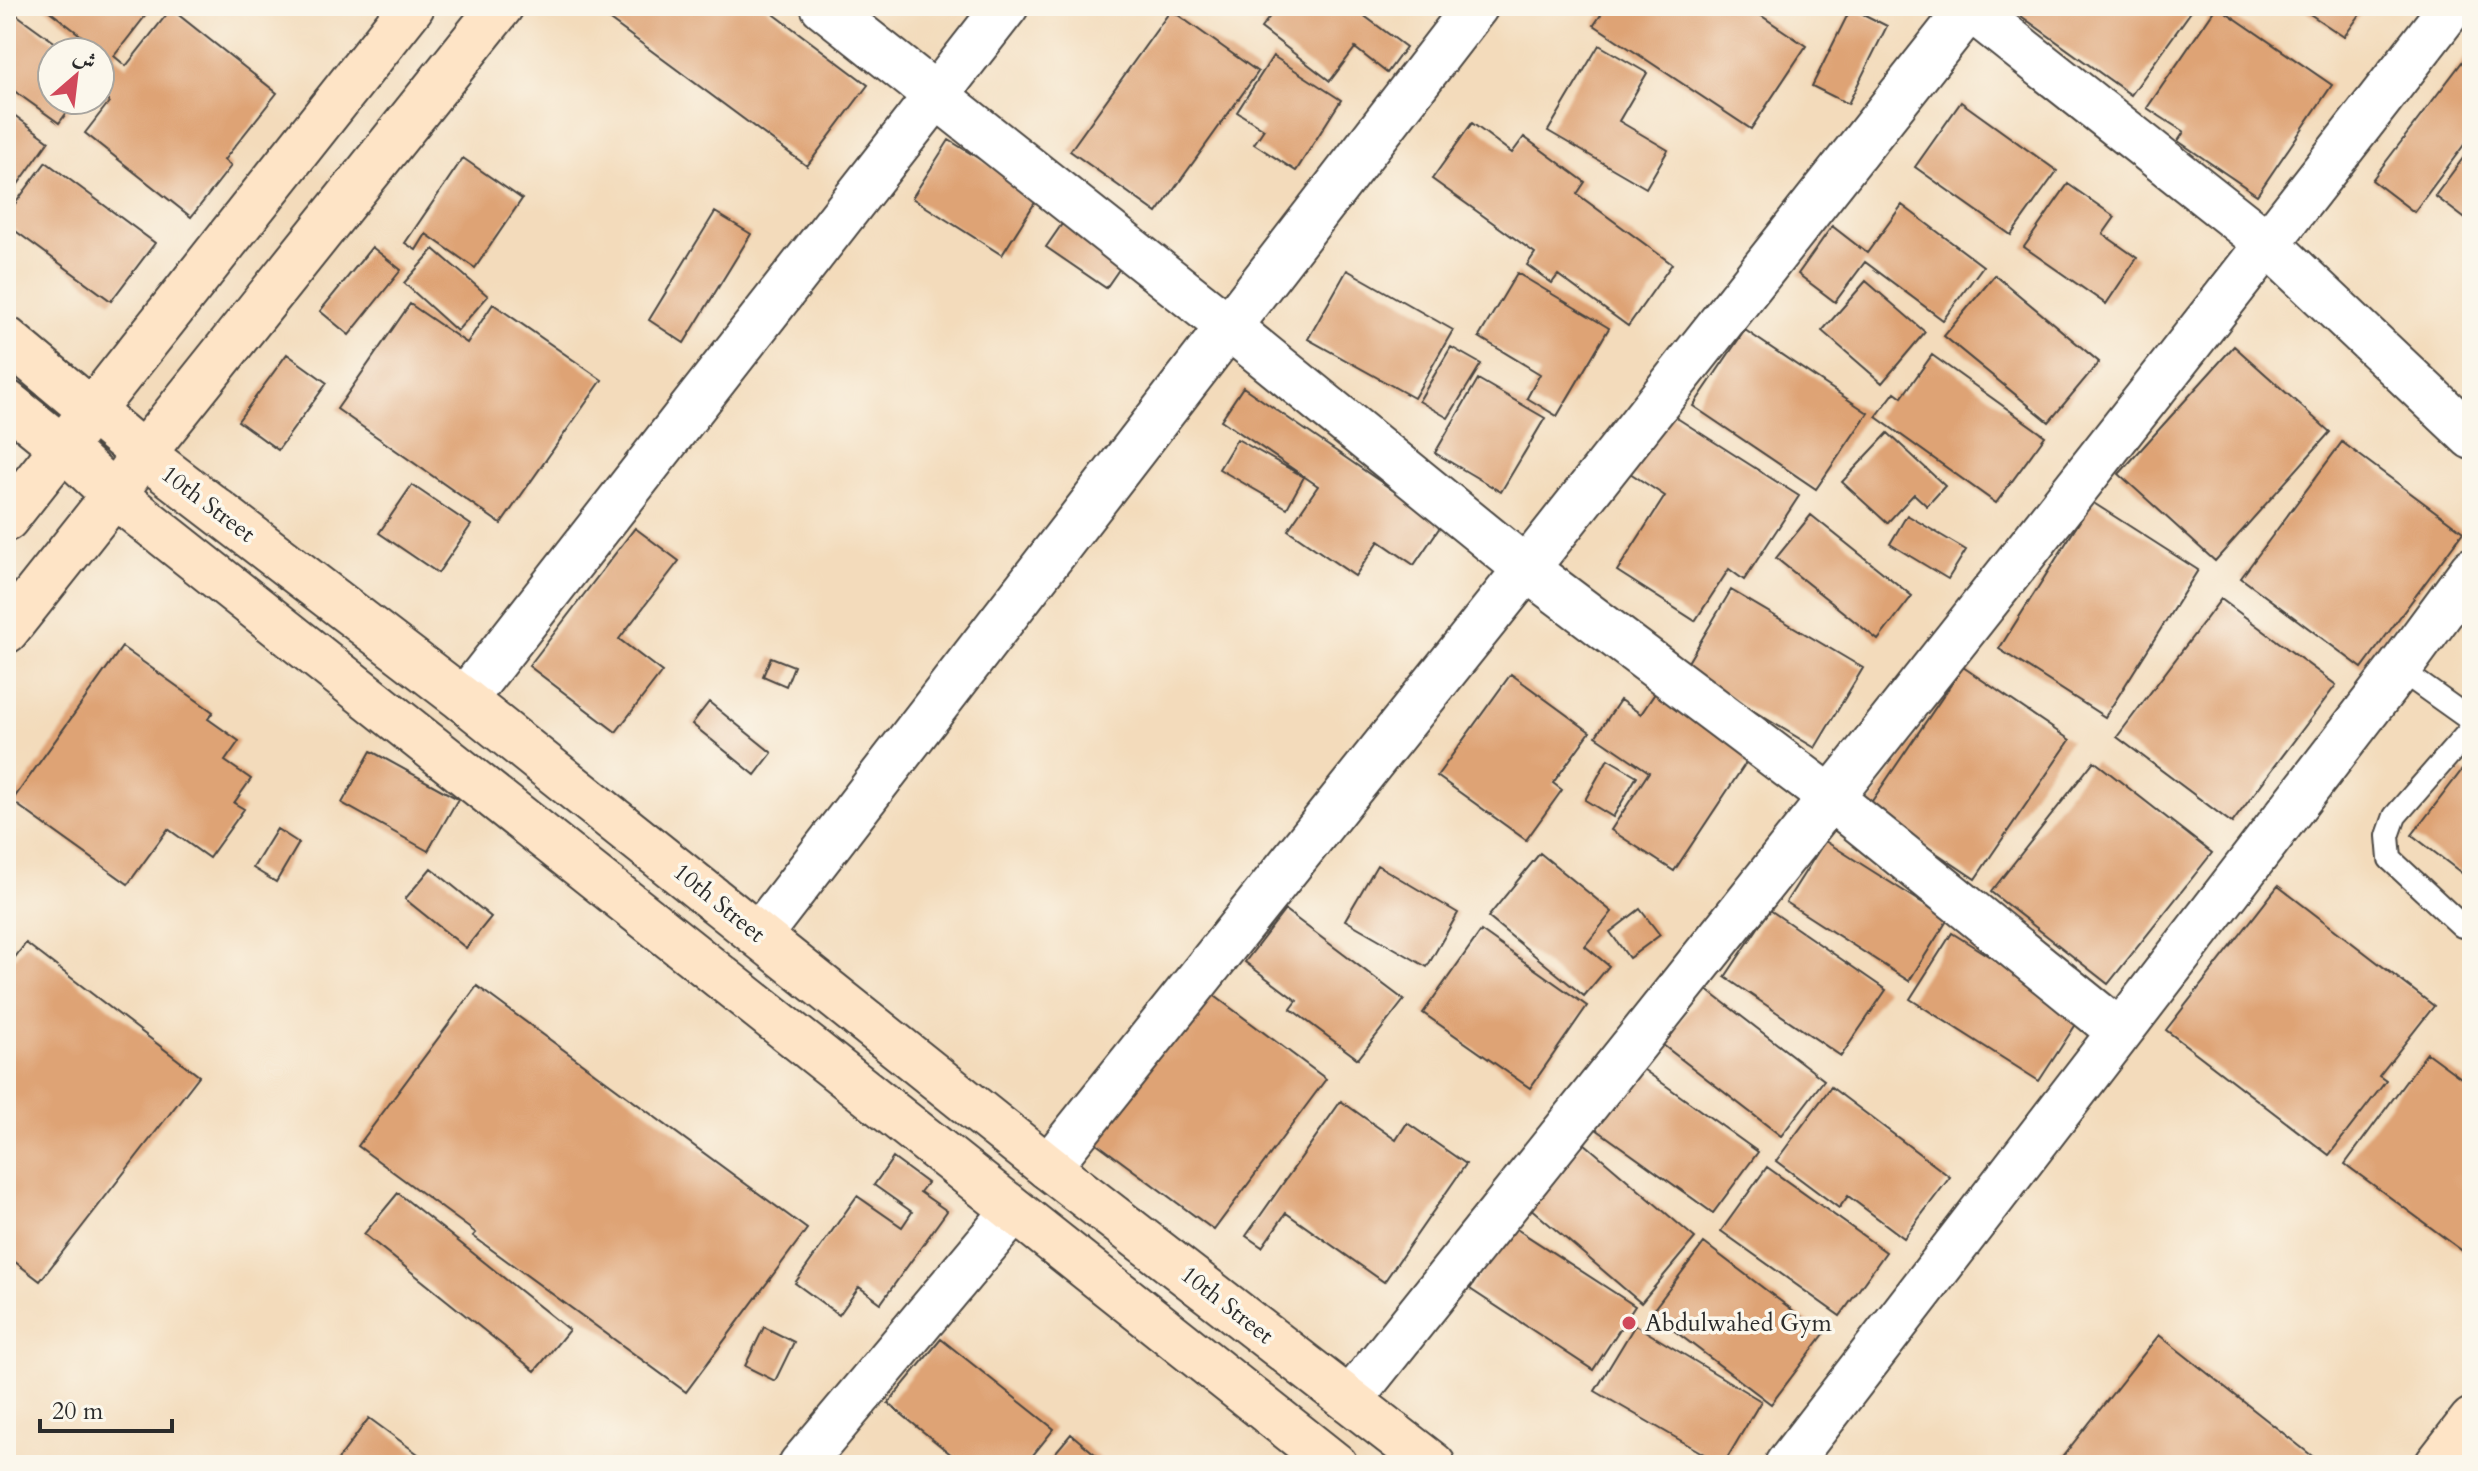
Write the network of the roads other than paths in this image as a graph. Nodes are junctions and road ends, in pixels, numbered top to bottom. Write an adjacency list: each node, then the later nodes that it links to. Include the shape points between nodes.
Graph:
1 (412, 6): 13 (street)
2 (501, 6): 16 (street)
3 (823, 6): 8 (street)
4 (1006, 6): 8 (street)
5 (1476, 6): 10 (street)
6 (2452, 6): 9 (street)
7 (1969, 7): 9 (street); 19 (street)
8 (936, 96): 10 (street); 23 (street)
9 (2268, 244): 14 (street); 26 (street)
10 (1230, 328): 19 (street); 28 (street)
11 (6, 339): 13 (street, 10th Street)
12 (6, 402): 15 (street, 10th Street)
13 (91, 413): 15 (street); 16 (street, 10th Street)
14 (2472, 437)
15 (63, 448): 17 (street, 10th Street); 18 (street)
16 (143, 454): 17 (street); 23 (street, 10th Street)
17 (114, 495): 21 (street); 31 (street, 10th Street)
18 (6, 519)
19 (1527, 568): 26 (street); 30 (street)
20 (2472, 570): 22 (street)
21 (6, 631)
22 (2399, 669): 24 (lane); 29 (street)
23 (464, 700): 28 (street, 10th Street)
24 (2472, 721)
25 (2472, 728): 27 (lane, via 2395,816 2388,836 2390,859)
26 (1831, 798): 29 (street); 32 (street)
27 (2462, 926)
28 (759, 935): 30 (street, 10th Street)
29 (2120, 1032): 37 (street)
30 (1048, 1167): 32 (street, 10th Street)
31 (1014, 1211): 34 (street, 10th Street); 35 (street)
32 (1350, 1400): 36 (street, 10th Street)
33 (2472, 1420): 38 (street)
34 (1319, 1460)
35 (801, 1465)
36 (1433, 1465)
37 (1787, 1465)
38 (2437, 1465)

